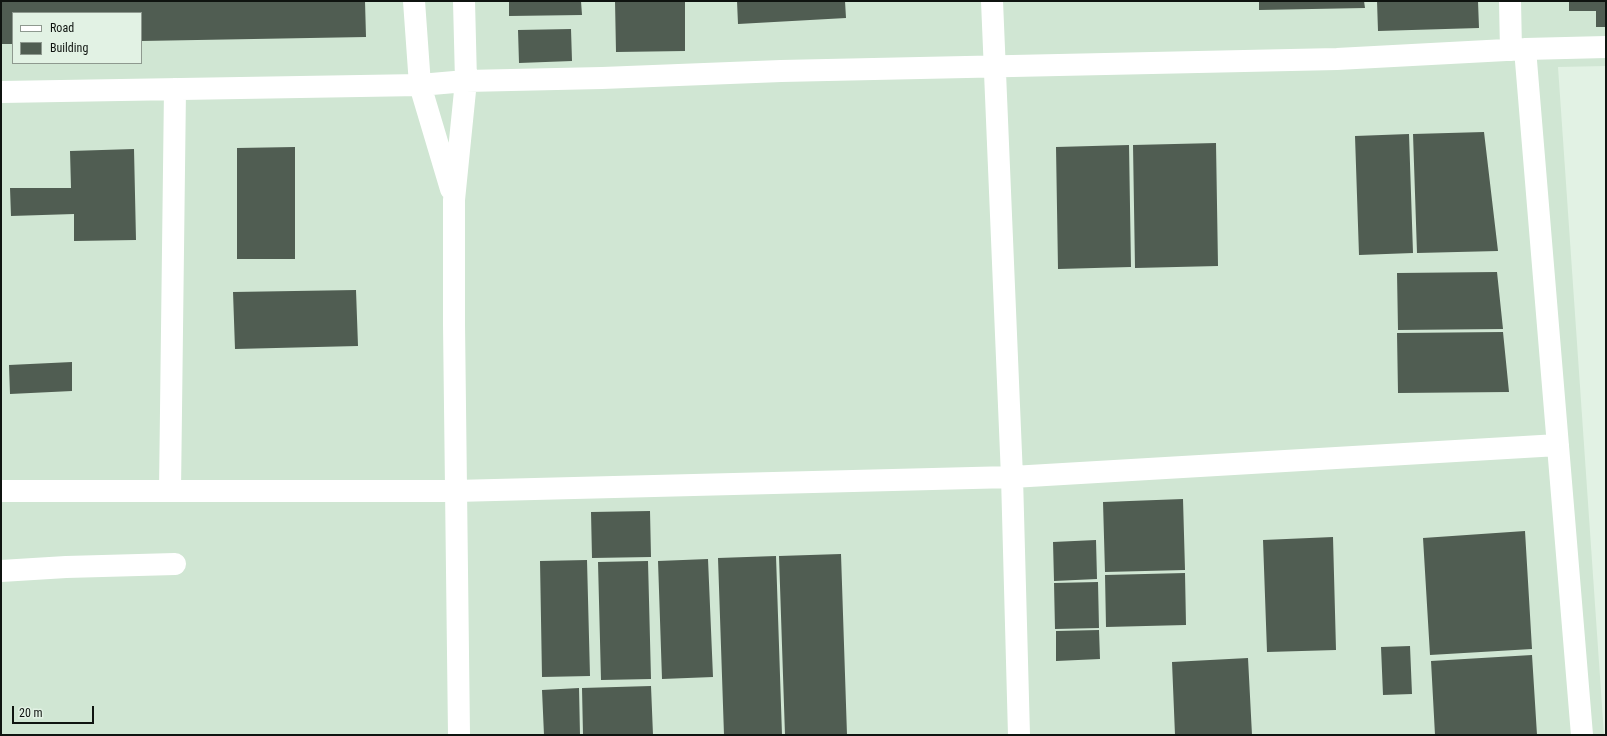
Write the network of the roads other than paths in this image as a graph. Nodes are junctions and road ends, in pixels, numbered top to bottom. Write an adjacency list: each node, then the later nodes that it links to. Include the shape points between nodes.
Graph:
1 (414, 1): 9 (street)
2 (464, 1): 8 (street)
3 (992, 1): 7 (street)
4 (1510, 1): 6 (street)
5 (1606, 47): 6 (street)
6 (1518, 50): 7 (street, via 1337,59); 13 (street)
7 (994, 65): 8 (street); 14 (street)
8 (466, 81): 9 (street); 12 (street)
9 (420, 85): 10 (street); 12 (street)
10 (175, 89): 11 (street); 16 (street)
11 (1, 92)
12 (454, 200): 17 (street)
13 (1558, 445): 14 (street); 22 (street)
14 (1012, 477): 17 (street); 21 (street)
15 (1, 491): 16 (street)
16 (170, 491): 17 (street)
17 (455, 491): 20 (street)
18 (175, 564): 19 (street)
19 (1, 571)
20 (459, 735)
21 (1019, 735)
22 (1582, 735)

